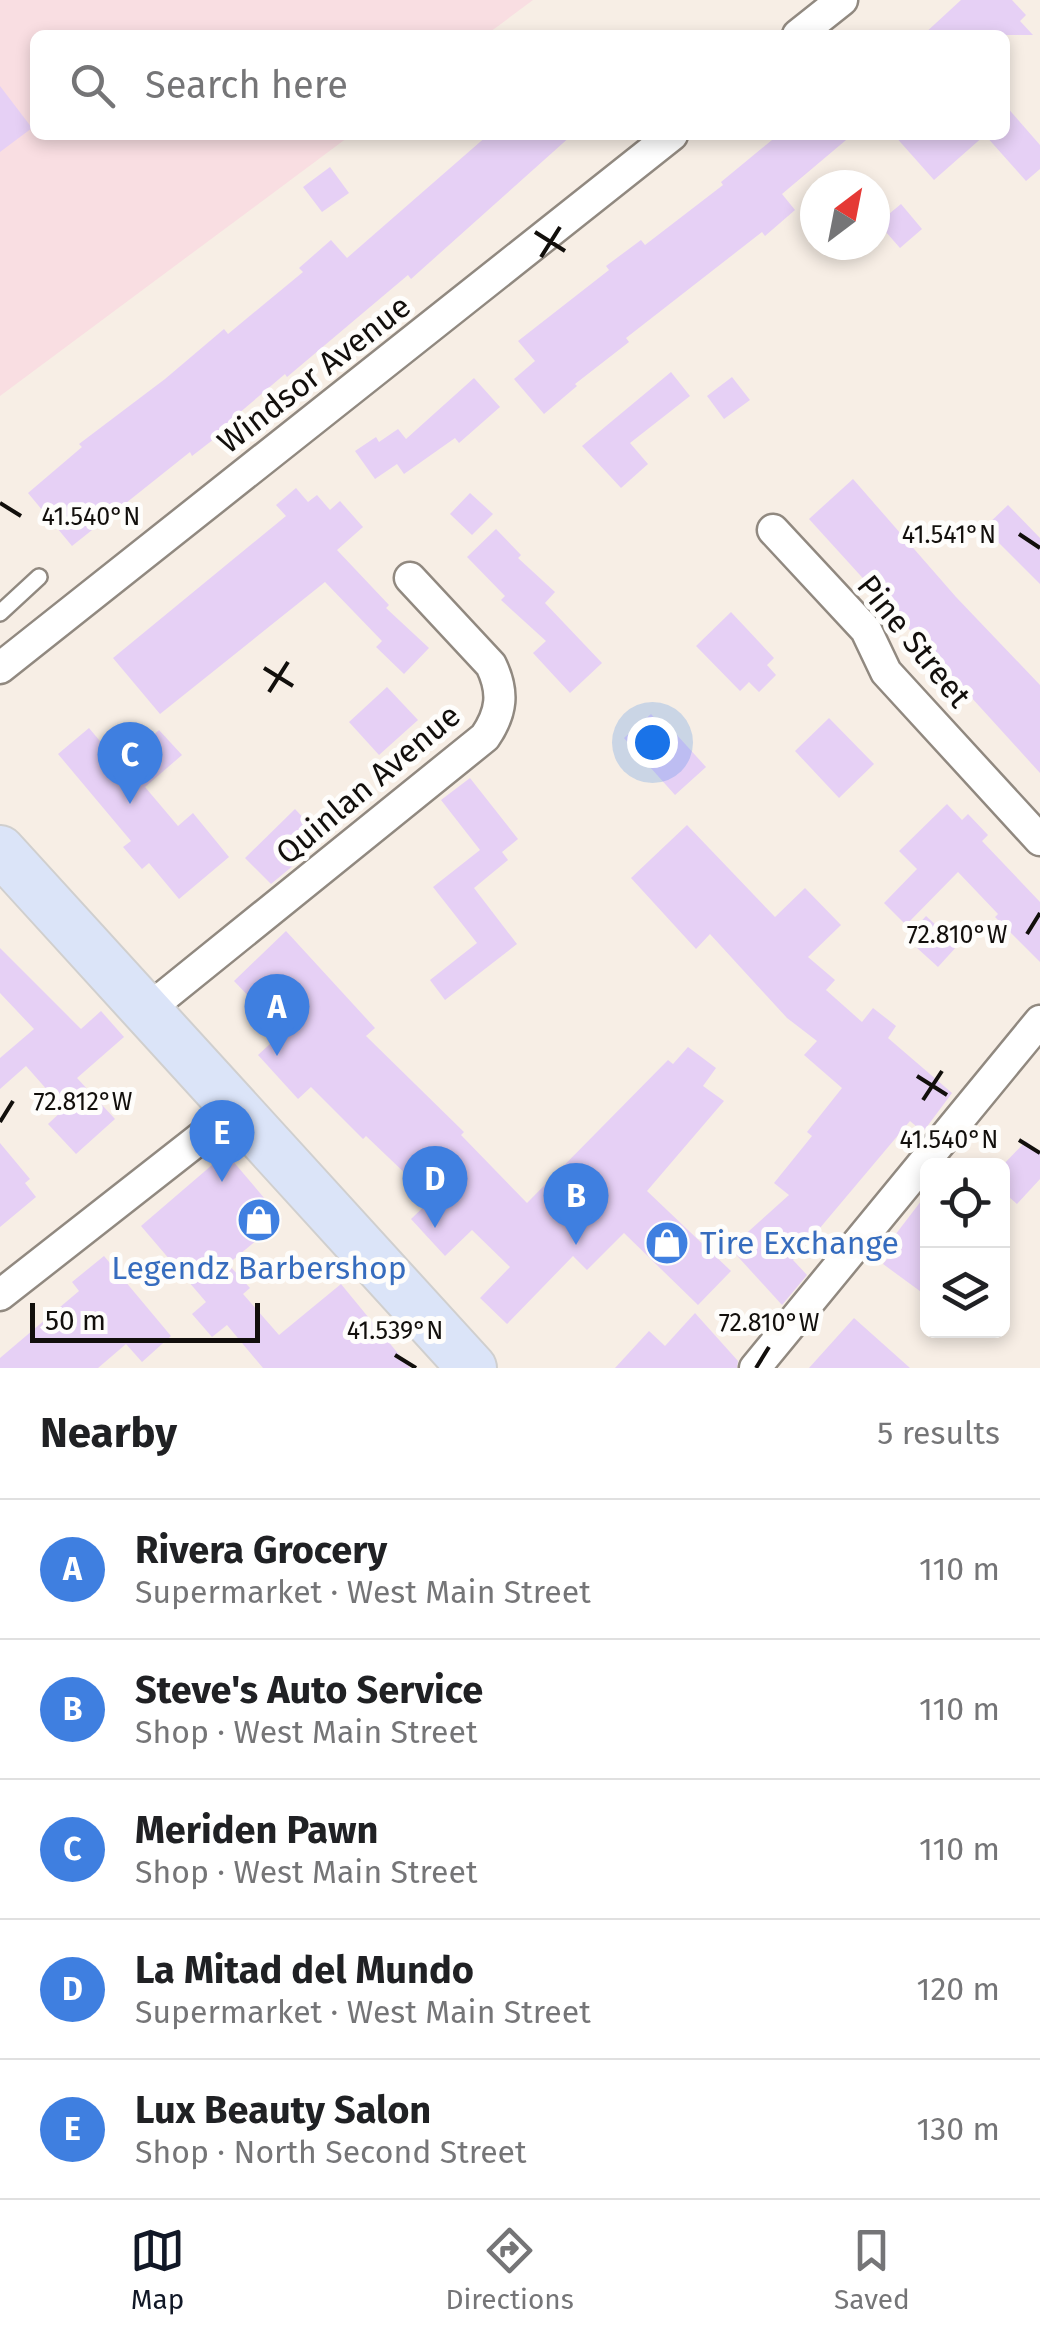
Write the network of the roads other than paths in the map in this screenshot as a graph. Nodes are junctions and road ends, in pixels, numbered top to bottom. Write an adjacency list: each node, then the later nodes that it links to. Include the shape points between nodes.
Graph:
1 (842, 0): 2 (street)
2 (804, 30)
3 (666, 140): 8 (street, Windsor Avenue)
4 (773, 530): 9 (street, Pine Street, via 866,630 886,672)
5 (39, 577): 7 (lane)
6 (410, 578): 11 (street, Quinlan Avenue, via 492,665 500,682 496,720 485,737)
7 (0, 613)
8 (0, 668)
9 (1040, 840)
10 (0, 850): 11 (main road)
11 (146, 1011): 13 (main road)
12 (1040, 1022): 16 (street)
13 (236, 1110): 14 (street); 15 (main road)
14 (0, 1295)
15 (472, 1368)
16 (756, 1368)

